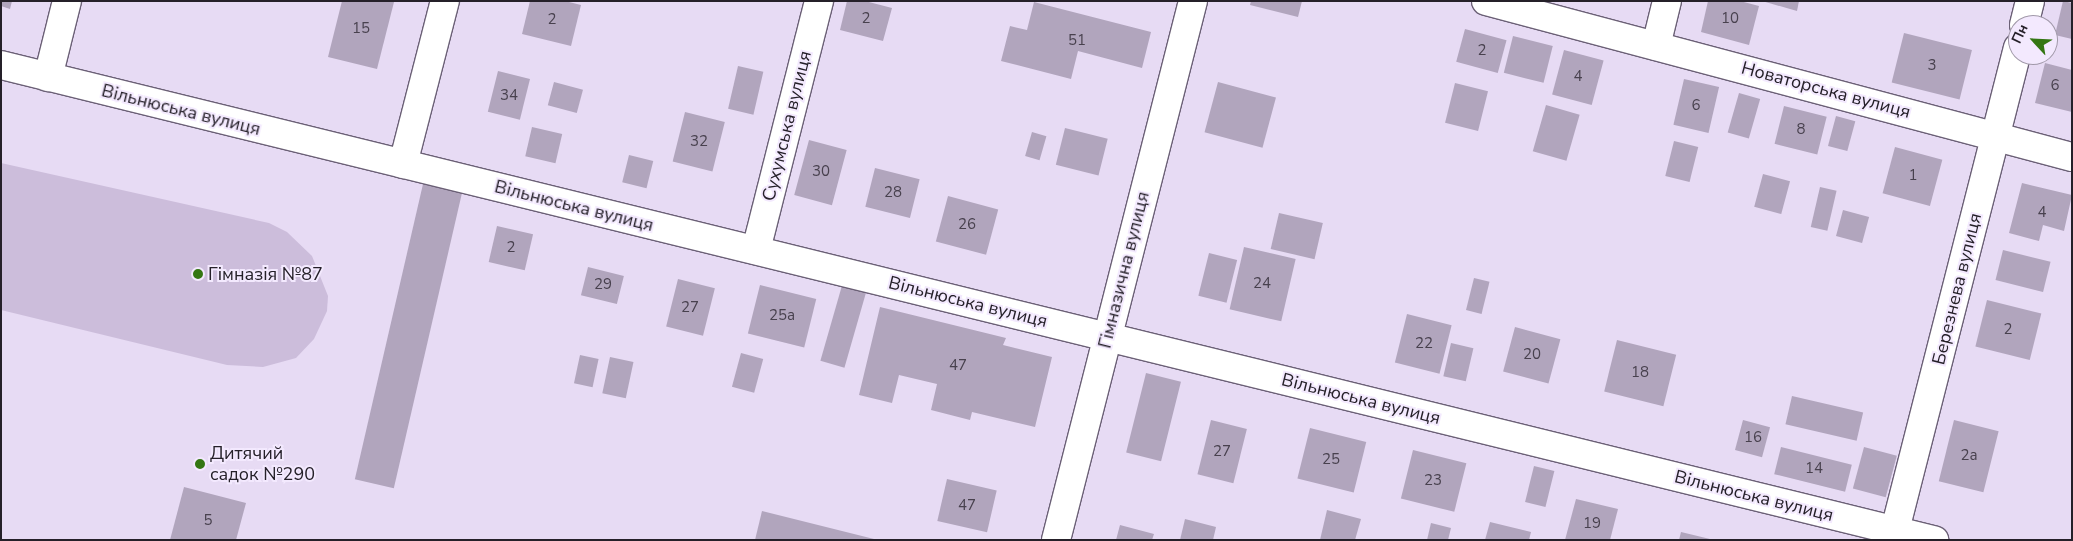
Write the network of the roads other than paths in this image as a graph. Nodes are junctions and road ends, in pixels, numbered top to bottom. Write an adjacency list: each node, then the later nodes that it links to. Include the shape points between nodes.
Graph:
1 (67, 1): 12 (street)
2 (444, 1): 15 (street)
3 (819, 1): 16 (street, Сухумська вулиця)
4 (1193, 1): 17 (street, Гімназична вулиця)
5 (1486, 1): 9 (street, Новаторська вулиця)
6 (1667, 1): 9 (street)
7 (2030, 1): 8 (street)
8 (2026, 15)
9 (1656, 46): 13 (street, Новаторська вулиця)
10 (2013, 65): 13 (street, Березнева вулиця)
11 (1, 66): 12 (street, Вільнюська вулиця)
12 (48, 77): 15 (street, Вільнюська вулиця)
13 (1996, 134): 14 (street, Новаторська вулиця); 18 (street, Березнева вулиця)
14 (2072, 157)
15 (404, 164): 16 (street, Вільнюська вулиця)
16 (756, 250): 17 (street, Вільнюська вулиця)
17 (1108, 337): 18 (street, Вільнюська вулиця); 19 (street, Гімназична вулиця)
18 (1896, 530): 20 (street, Вільнюська вулиця)
19 (1056, 540)
20 (1934, 540)

